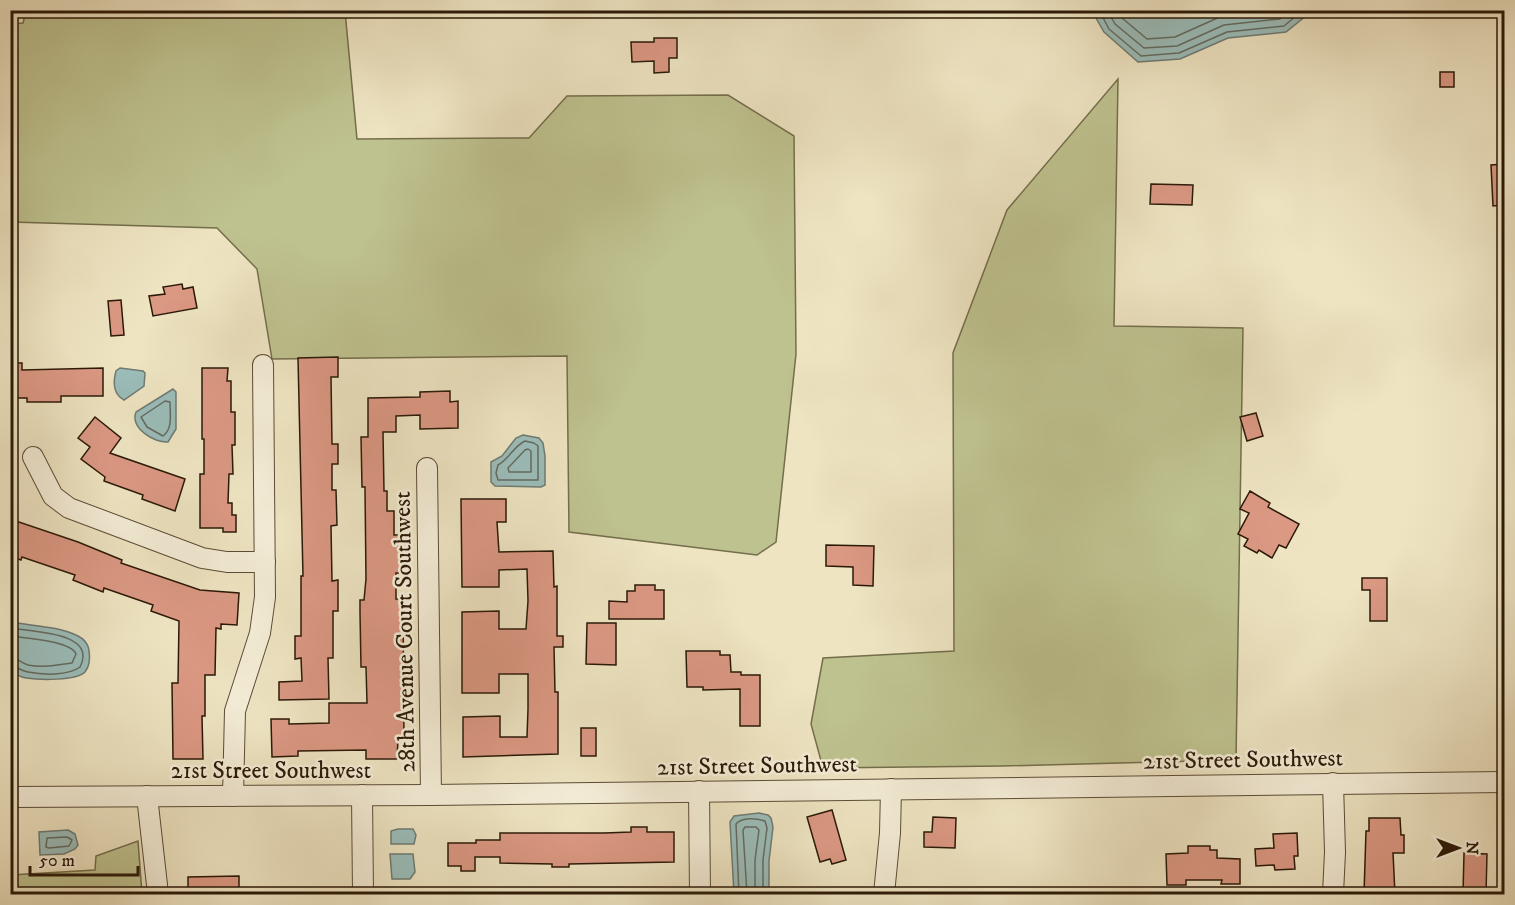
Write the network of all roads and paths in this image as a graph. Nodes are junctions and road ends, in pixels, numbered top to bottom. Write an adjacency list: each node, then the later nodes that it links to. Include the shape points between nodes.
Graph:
1 (263, 365): 4 (street)
2 (33, 457): 4 (street, via 53,496 69,508 202,558)
3 (427, 468): 10 (street, 28th Avenue Court Southwest)
4 (265, 562): 12 (street, via 260,633 235,711)
5 (1504, 782): 6 (street, 21st Street Southwest)
6 (1333, 783): 7 (street, 21st Street Southwest); 18 (street)
7 (891, 789): 8 (street, 21st Street Southwest); 17 (street)
8 (699, 791): 10 (street, 21st Street Southwest); 16 (street)
9 (362, 795): 10 (street, 21st Street Southwest); 12 (street, 21st Street Southwest); 15 (street)
10 (431, 795)
11 (147, 796): 12 (street, 21st Street Southwest); 13 (street, 21st Street Southwest); 14 (street)
12 (233, 796)
13 (10, 797)
14 (158, 894)
15 (363, 894)
16 (700, 894)
17 (884, 894)
18 (1333, 894)

